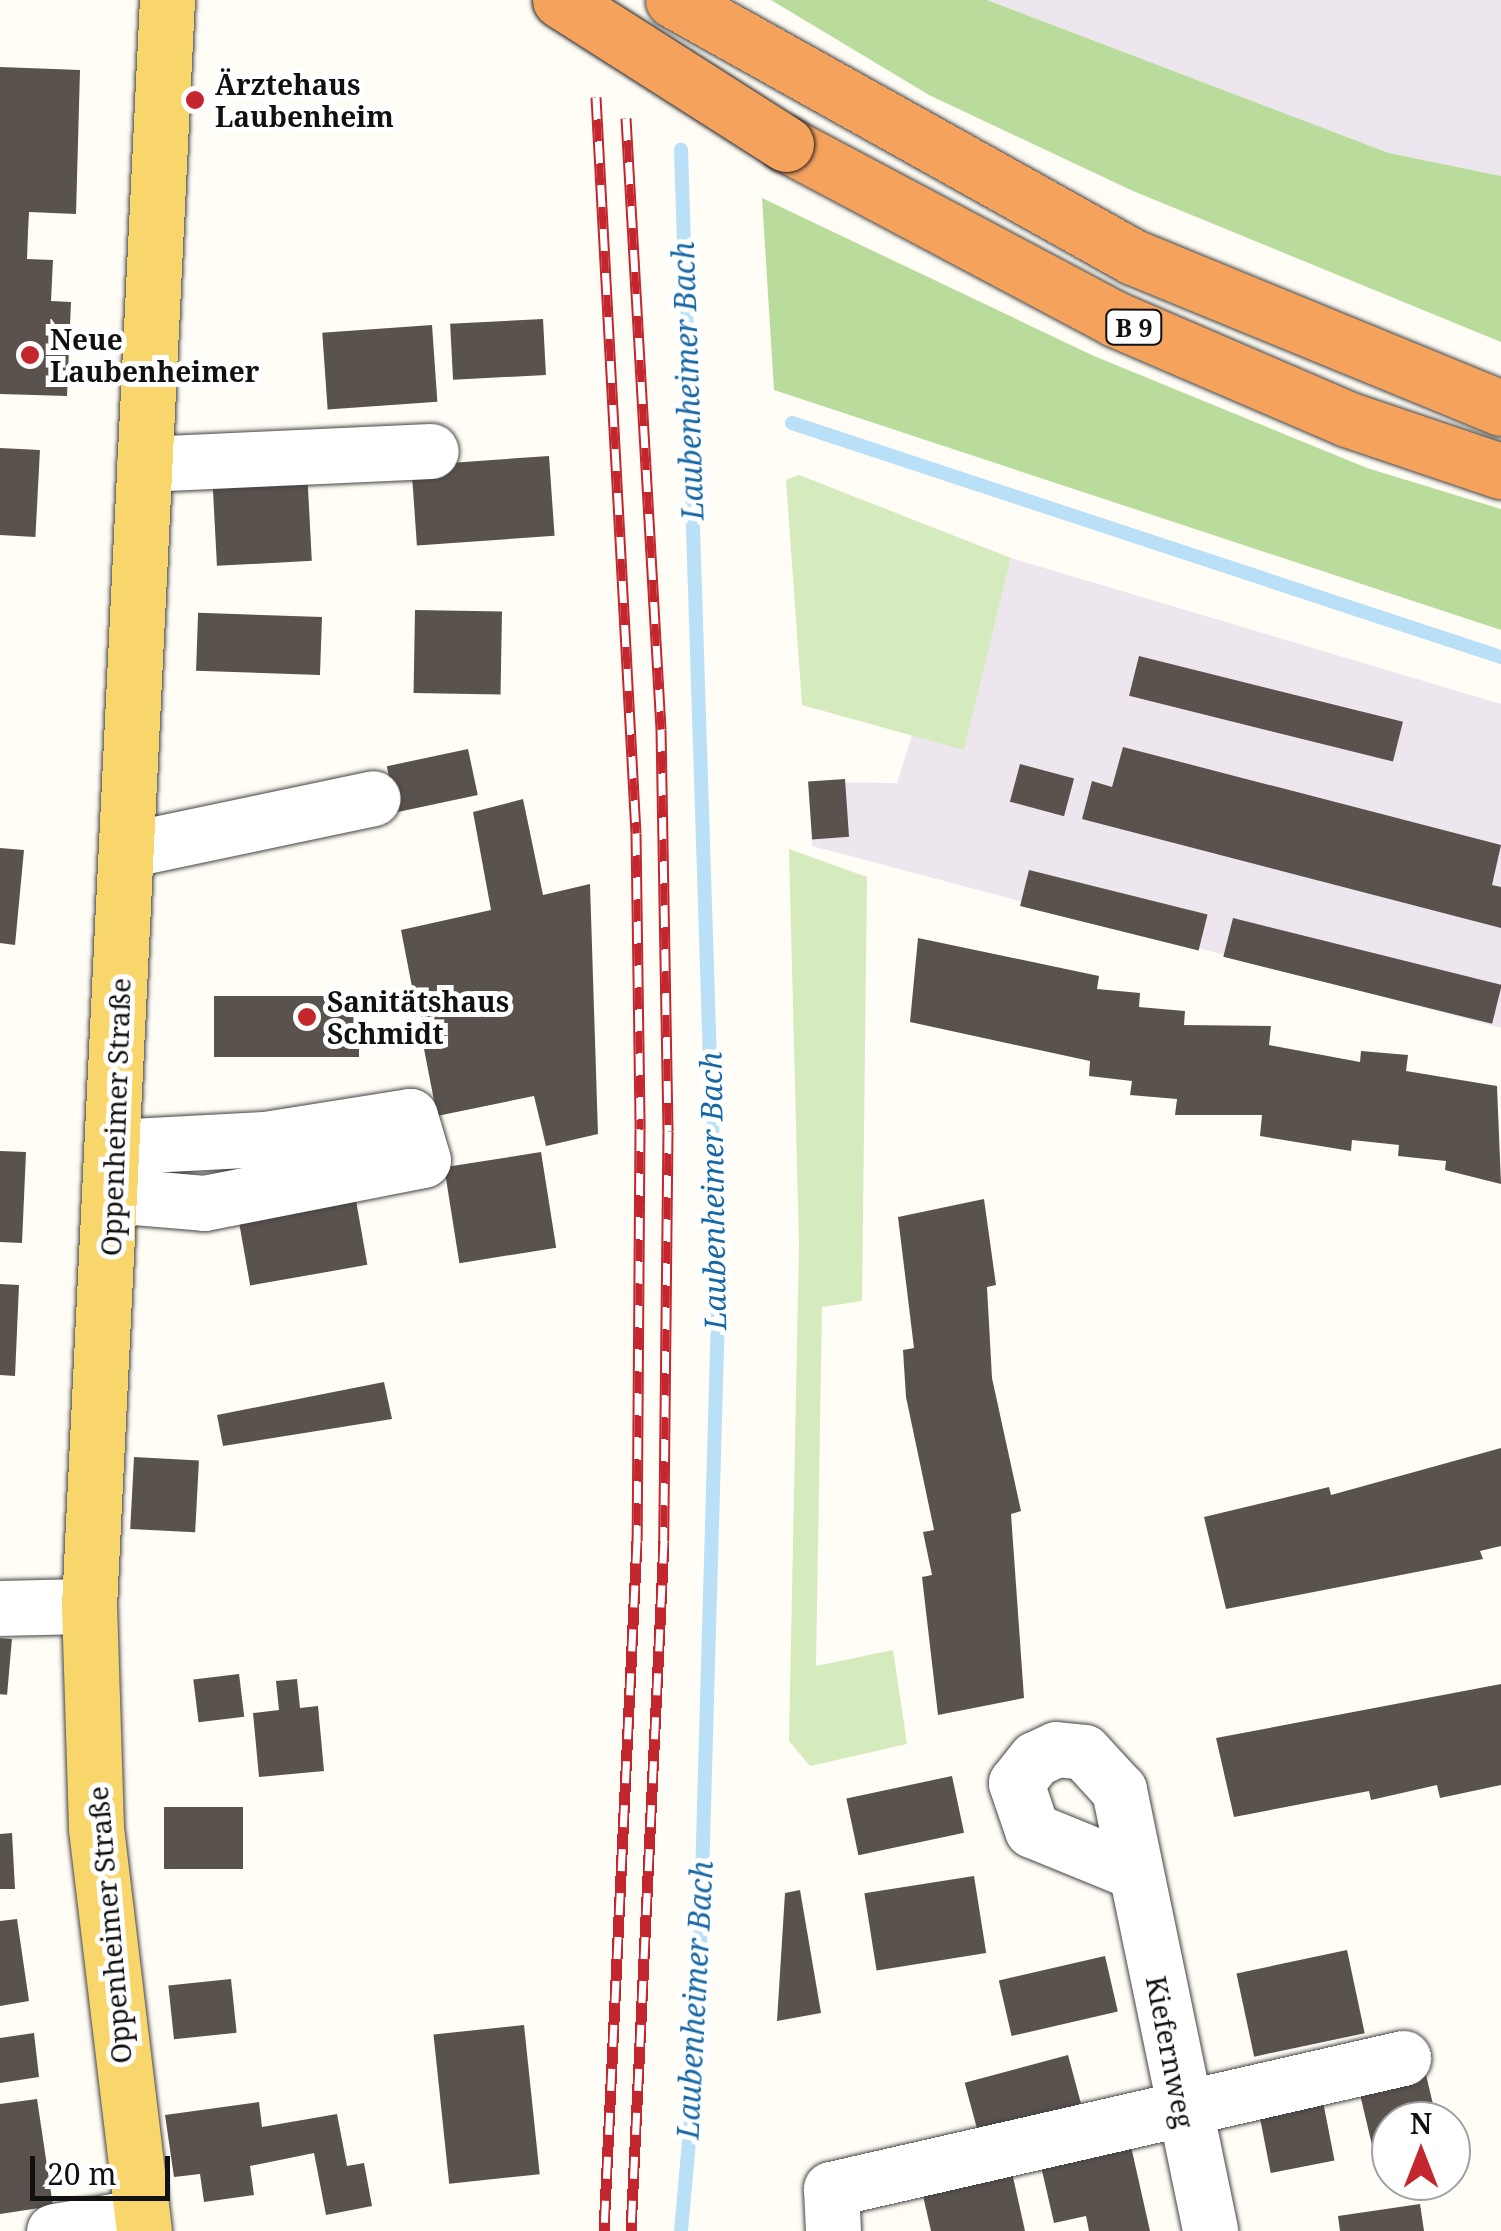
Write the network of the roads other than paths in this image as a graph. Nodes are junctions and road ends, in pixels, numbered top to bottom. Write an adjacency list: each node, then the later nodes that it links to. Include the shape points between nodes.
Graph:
1 (167, 0): 6 (main road, Oppenheimer Straße)
2 (560, 0): 7 (highway, B 9, bridge, via 786,144 1115,319 1347,419)
3 (674, 0): 4 (highway, B 9, via 821,88 1134,257)
4 (1501, 408)
5 (431, 451): 6 (street)
6 (144, 464): 9 (main road, Oppenheimer Straße)
7 (1501, 471)
8 (374, 798): 9 (street)
9 (126, 850): 10 (main road, Oppenheimer Straße)
10 (89, 1606): 11 (street); 15 (main road, Oppenheimer Straße, via 96,1827)
11 (0, 1608)
12 (1136, 1872): 14 (street, Kiefernweg)
13 (1403, 2058): 14 (street)
14 (1181, 2112): 17 (street, via 831,2189); 18 (street, Kiefernweg)
15 (143, 2224): 16 (street)
16 (54, 2231)
17 (832, 2231)
18 (1210, 2231)

